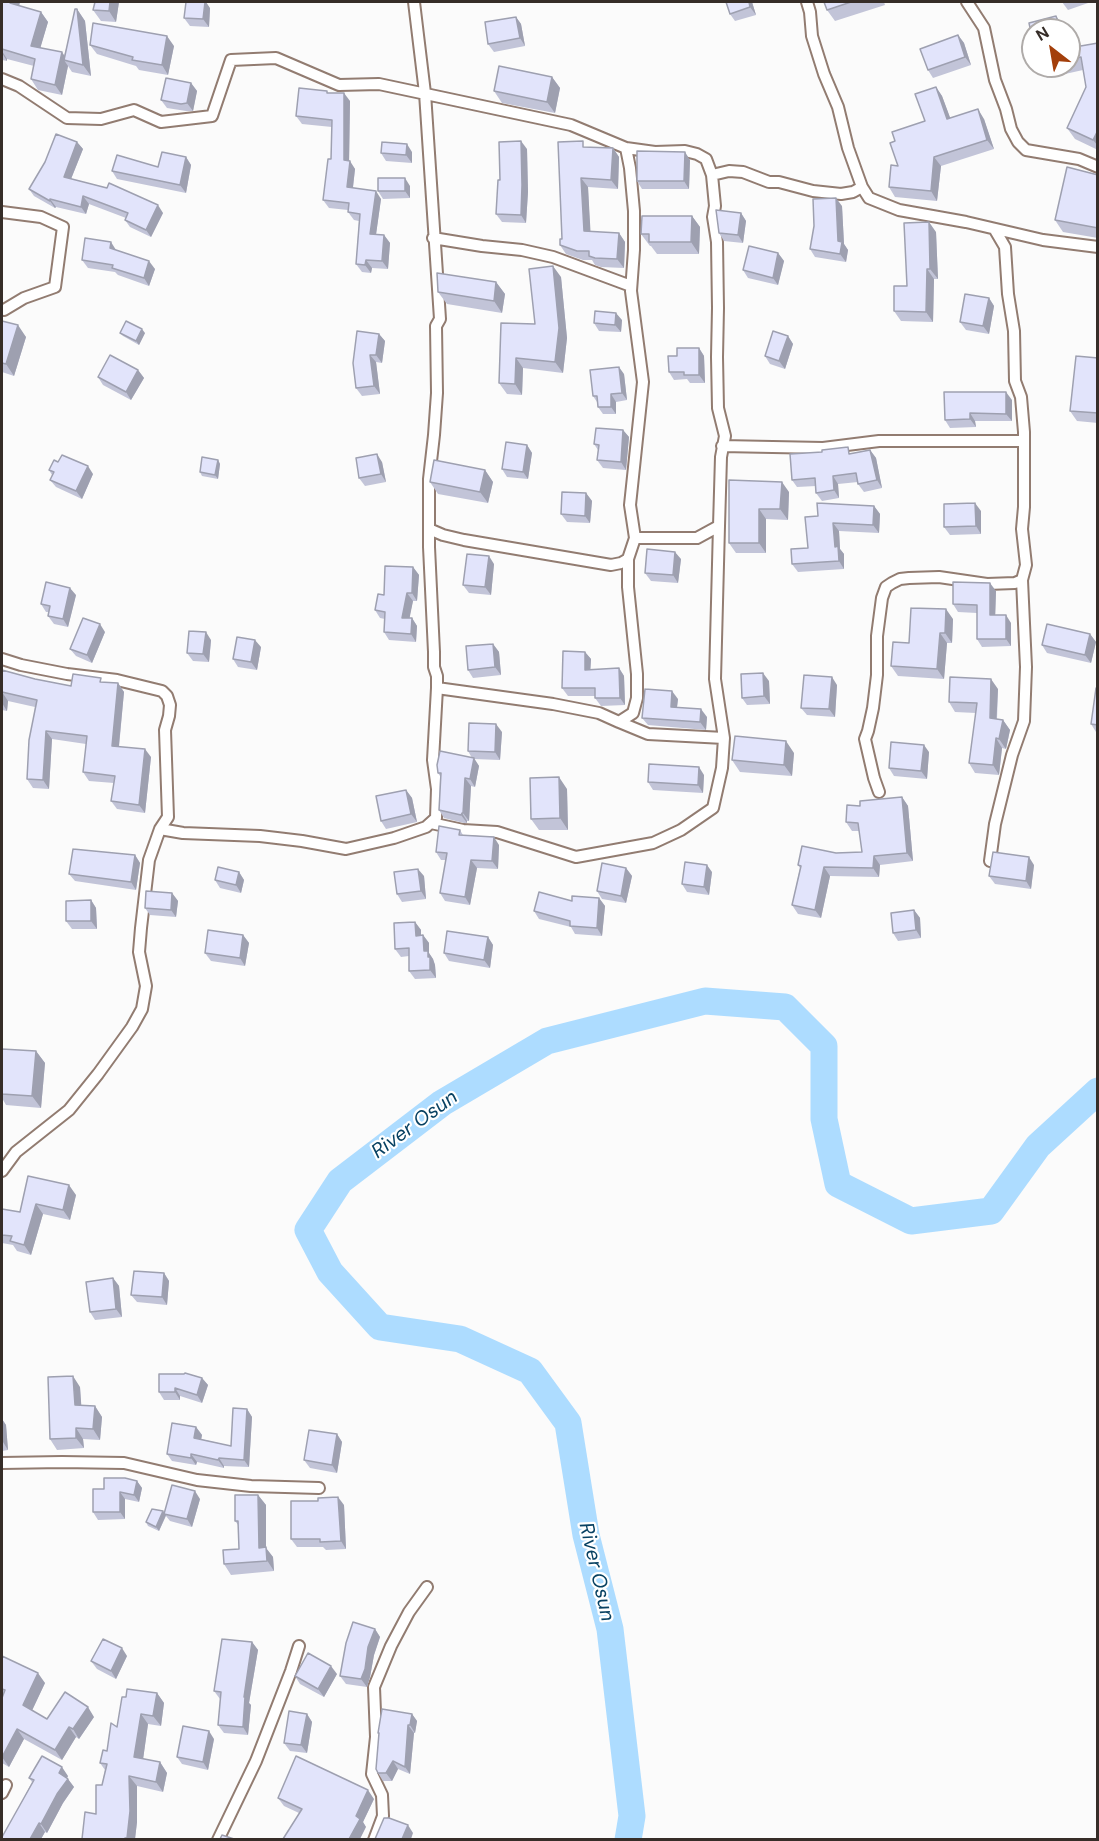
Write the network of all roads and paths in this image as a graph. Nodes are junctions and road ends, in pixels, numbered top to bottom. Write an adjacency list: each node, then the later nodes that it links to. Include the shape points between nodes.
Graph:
1 (414, 2): 5 (street)
2 (807, 2): 9 (street, via 812,36)
3 (967, 2): 7 (street, via 984,28 995,80 1018,142 1026,150 1079,159)
4 (2, 79): 5 (street, via 67,118 101,119 134,110 161,122 212,116 231,60 276,58 339,85 379,84)
5 (425, 93): 6 (street, via 571,125); 12 (street)
6 (626, 148): 8 (street, via 697,154 706,159); 14 (street, via 634,211)
7 (1098, 167)
8 (712, 175): 9 (street, via 743,172 769,182 841,194); 17 (street, via 717,242 718,408 725,436)
9 (862, 187): 11 (street, via 869,198 899,210)
10 (2, 212): 15 (street, via 42,217 63,227 55,287)
11 (995, 230): 13 (street); 16 (street, via 1005,247 1015,381 1021,397)
12 (433, 238): 14 (street, via 553,257); 19 (street, via 440,319 436,326 437,393)
13 (1098, 248)
14 (631, 286): 20 (street, via 644,382 630,505)
15 (4, 310)
16 (1024, 441): 17 (street, via 879,441 823,448); 22 (street, via 1022,529 1026,565)
17 (723, 446): 18 (street)
18 (719, 526): 20 (street, via 697,538); 26 (street, via 715,679)
19 (429, 529): 21 (street, via 464,540 611,565); 24 (street)
20 (635, 538): 21 (street)
21 (628, 559): 25 (street, via 638,698 633,713)
22 (1022, 580): 27 (street, via 1004,585 939,577 909,578 886,587 877,636 873,708 865,739); 30 (street, via 1024,722 995,824)
23 (2, 659): 29 (street, via 117,680 162,691 167,696 168,817)
24 (437, 688): 25 (street, via 554,704 599,713); 28 (street, via 433,760 436,818)
25 (619, 723): 26 (street, via 648,734)
26 (724, 738): 28 (street, via 713,808 653,843 576,857 497,832)
27 (879, 792)
28 (431, 823): 29 (street, via 394,838 346,849 260,836)
29 (160, 829): 31 (street, via 149,860 141,928 140,952 146,986 142,1009 69,1110 15,1152)
30 (990, 861)
31 (2, 1171)
32 (2, 1463): 33 (street, via 124,1463 197,1480)
33 (320, 1488)
34 (427, 1587): 37 (street, via 409,1611 374,1687 376,1737 372,1774 382,1795 382,1816)
35 (299, 1646): 36 (street, via 256,1761)
36 (218, 1839)
37 (374, 1839)

